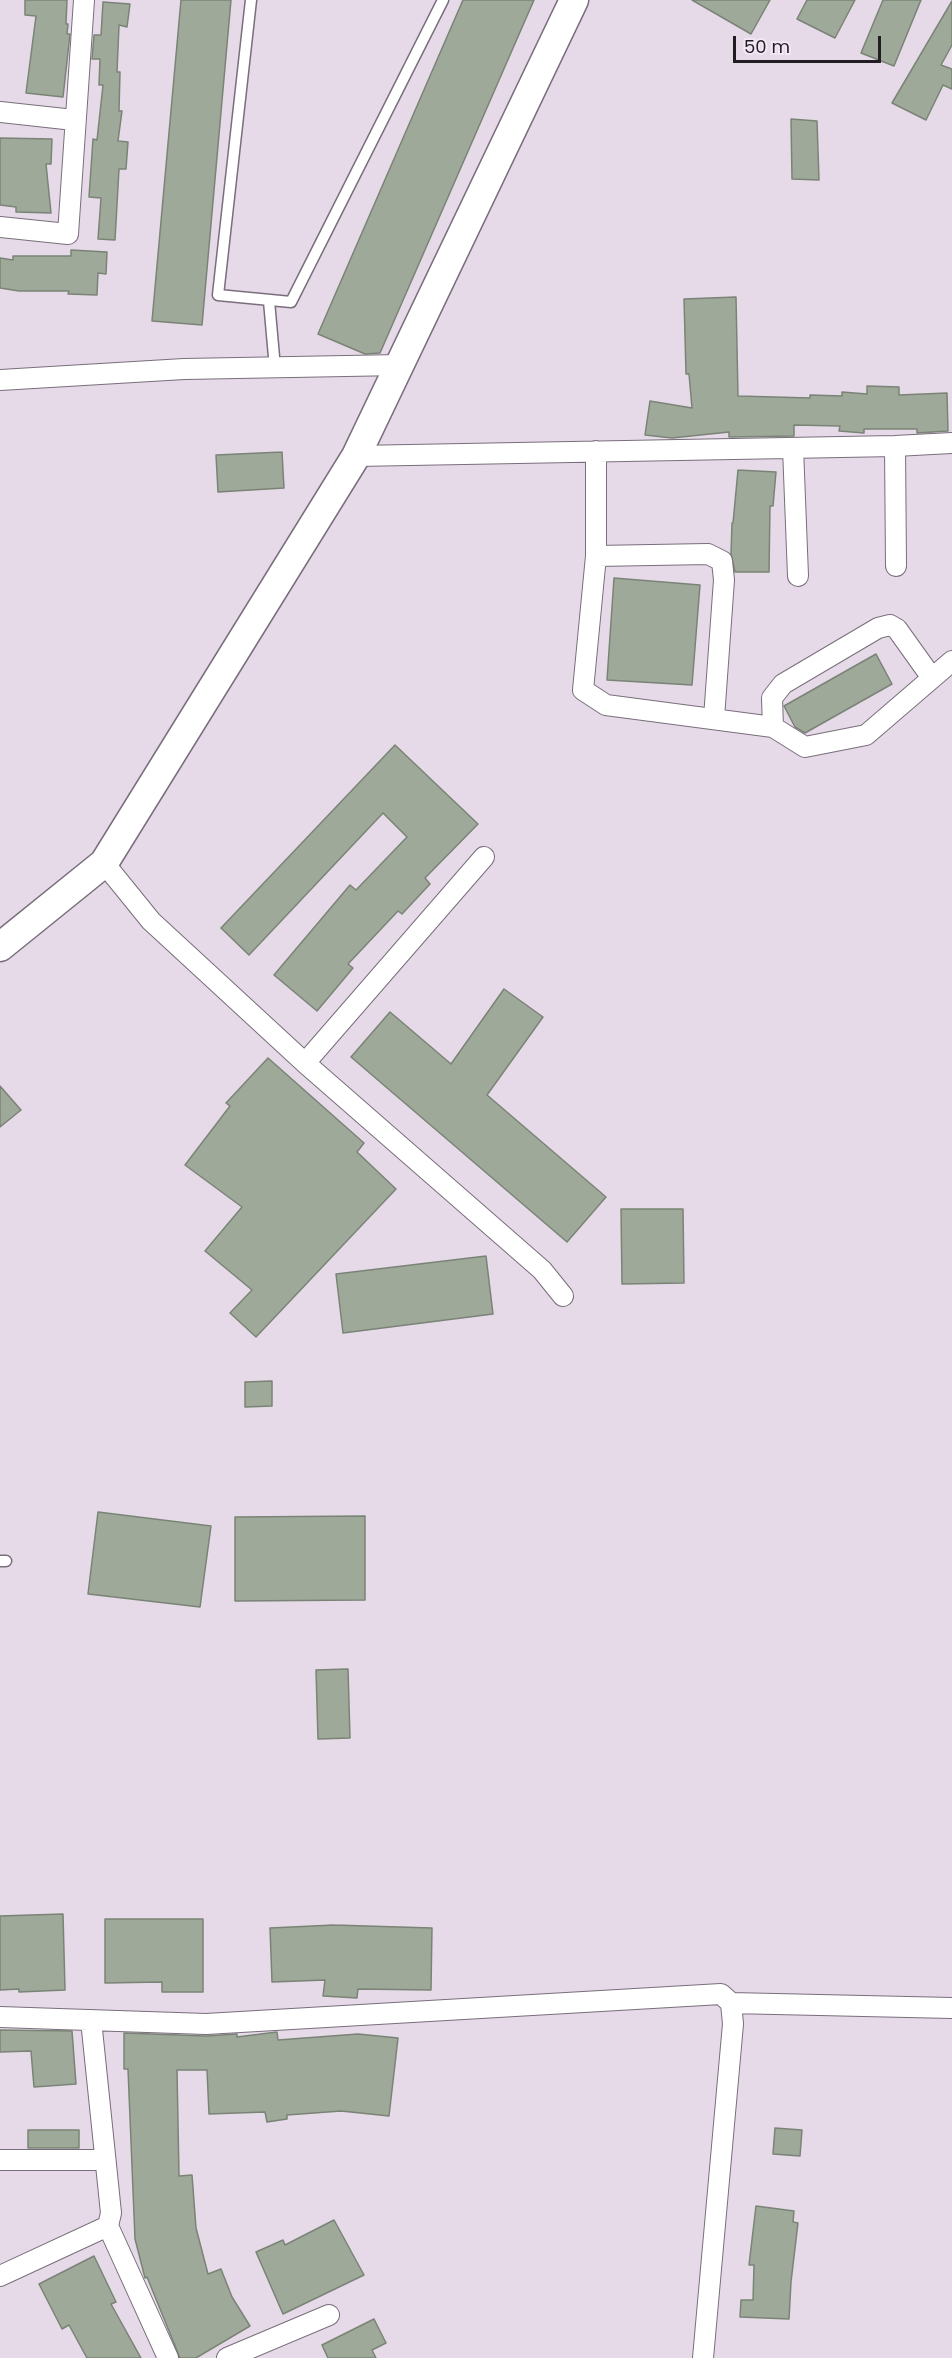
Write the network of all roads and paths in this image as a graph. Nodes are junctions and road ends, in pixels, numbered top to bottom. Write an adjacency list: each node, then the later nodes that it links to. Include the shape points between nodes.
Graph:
1 (84, 0): 6 (street)
2 (251, 0): 8 (lane, via 218,295)
3 (443, 0): 8 (lane, via 291,303)
4 (574, 0): 9 (street)
5 (0, 112): 6 (street)
6 (74, 120): 7 (street, via 68,234)
7 (0, 227)
8 (269, 301): 10 (lane)
9 (400, 365): 10 (street); 16 (street)
10 (276, 369): 11 (street, via 184,369)
11 (0, 380)
12 (952, 443): 13 (street)
13 (895, 446): 14 (street); 18 (street)
14 (793, 448): 15 (street); 19 (street)
15 (596, 451): 16 (street); 17 (street)
16 (356, 456): 25 (street)
17 (596, 556): 22 (street, via 583,690 606,705); 22 (street, via 708,554 722,561)
18 (896, 566)
19 (798, 576)
20 (952, 661): 21 (street)
21 (932, 678): 23 (street, via 866,735 805,747); 23 (street, via 897,629 890,625 878,628 783,684 772,698)
22 (714, 718): 23 (street)
23 (773, 727)
24 (484, 857): 27 (street)
25 (104, 863): 26 (street); 27 (street, via 151,921)
26 (0, 947)
27 (305, 1063): 28 (street, via 542,1269)
28 (563, 1296)
29 (730, 2003): 30 (street); 32 (street, via 721,1994 206,2024); 40 (street, via 733,2024)
30 (952, 2008)
31 (0, 2017): 32 (street)
32 (91, 2020): 34 (street)
33 (0, 2160): 34 (street)
34 (105, 2160): 35 (street, via 111,2213)
35 (108, 2226): 36 (street); 38 (street)
36 (0, 2276)
37 (329, 2315): 39 (street)
38 (168, 2358)
39 (227, 2358)
40 (703, 2358)

